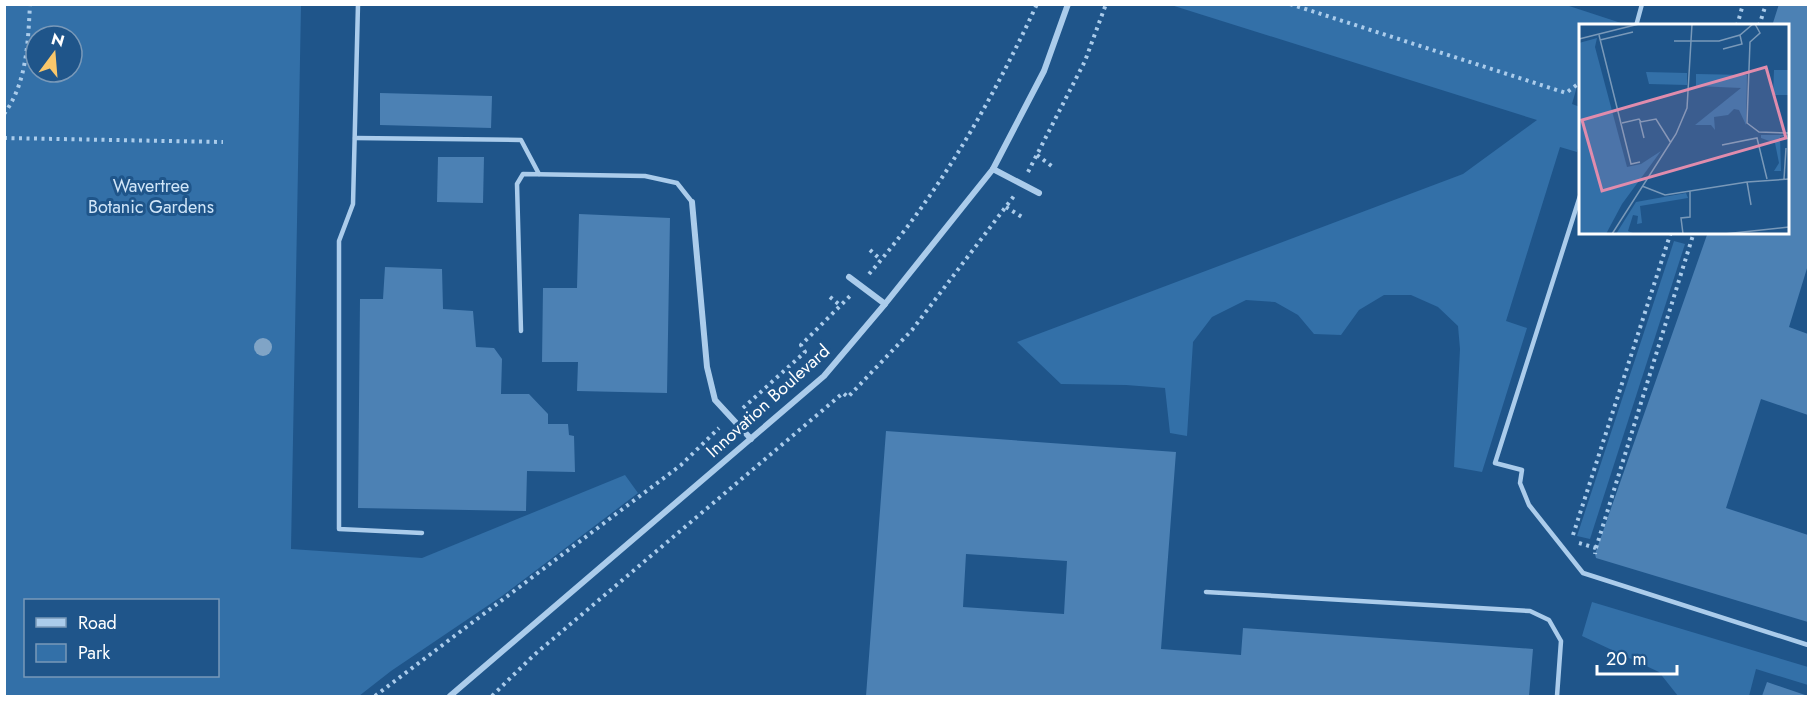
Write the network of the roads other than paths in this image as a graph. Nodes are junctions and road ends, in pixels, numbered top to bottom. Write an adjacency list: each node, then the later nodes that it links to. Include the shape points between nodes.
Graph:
1 (358, 4): 5 (lane)
2 (1068, 4): 6 (street, Innovation Boulevard, via 1044,71)
3 (1642, 4): 4 (lane)
4 (1636, 24)
5 (355, 138): 7 (lane, via 521,140); 15 (lane, via 353,204 339,241 339,529)
6 (993, 169): 8 (street); 12 (street, Innovation Boulevard)
7 (539, 174): 9 (lane, via 645,176 677,183); 13 (lane, via 523,174 517,184)
8 (1039, 193)
9 (692, 202): 14 (street, via 707,367 715,400)
10 (1579, 202): 17 (lane, via 1495,463 1522,470 1520,483 1529,505 1582,573)
11 (849, 277): 12 (street)
12 (885, 304): 14 (street, Innovation Boulevard, via 824,376)
13 (521, 332)
14 (751, 439): 18 (street, Innovation Boulevard)
15 (422, 533)
16 (1206, 592): 19 (lane, via 1530,611 1549,620 1562,641)
17 (1809, 645)
18 (450, 696)
19 (1557, 696)

